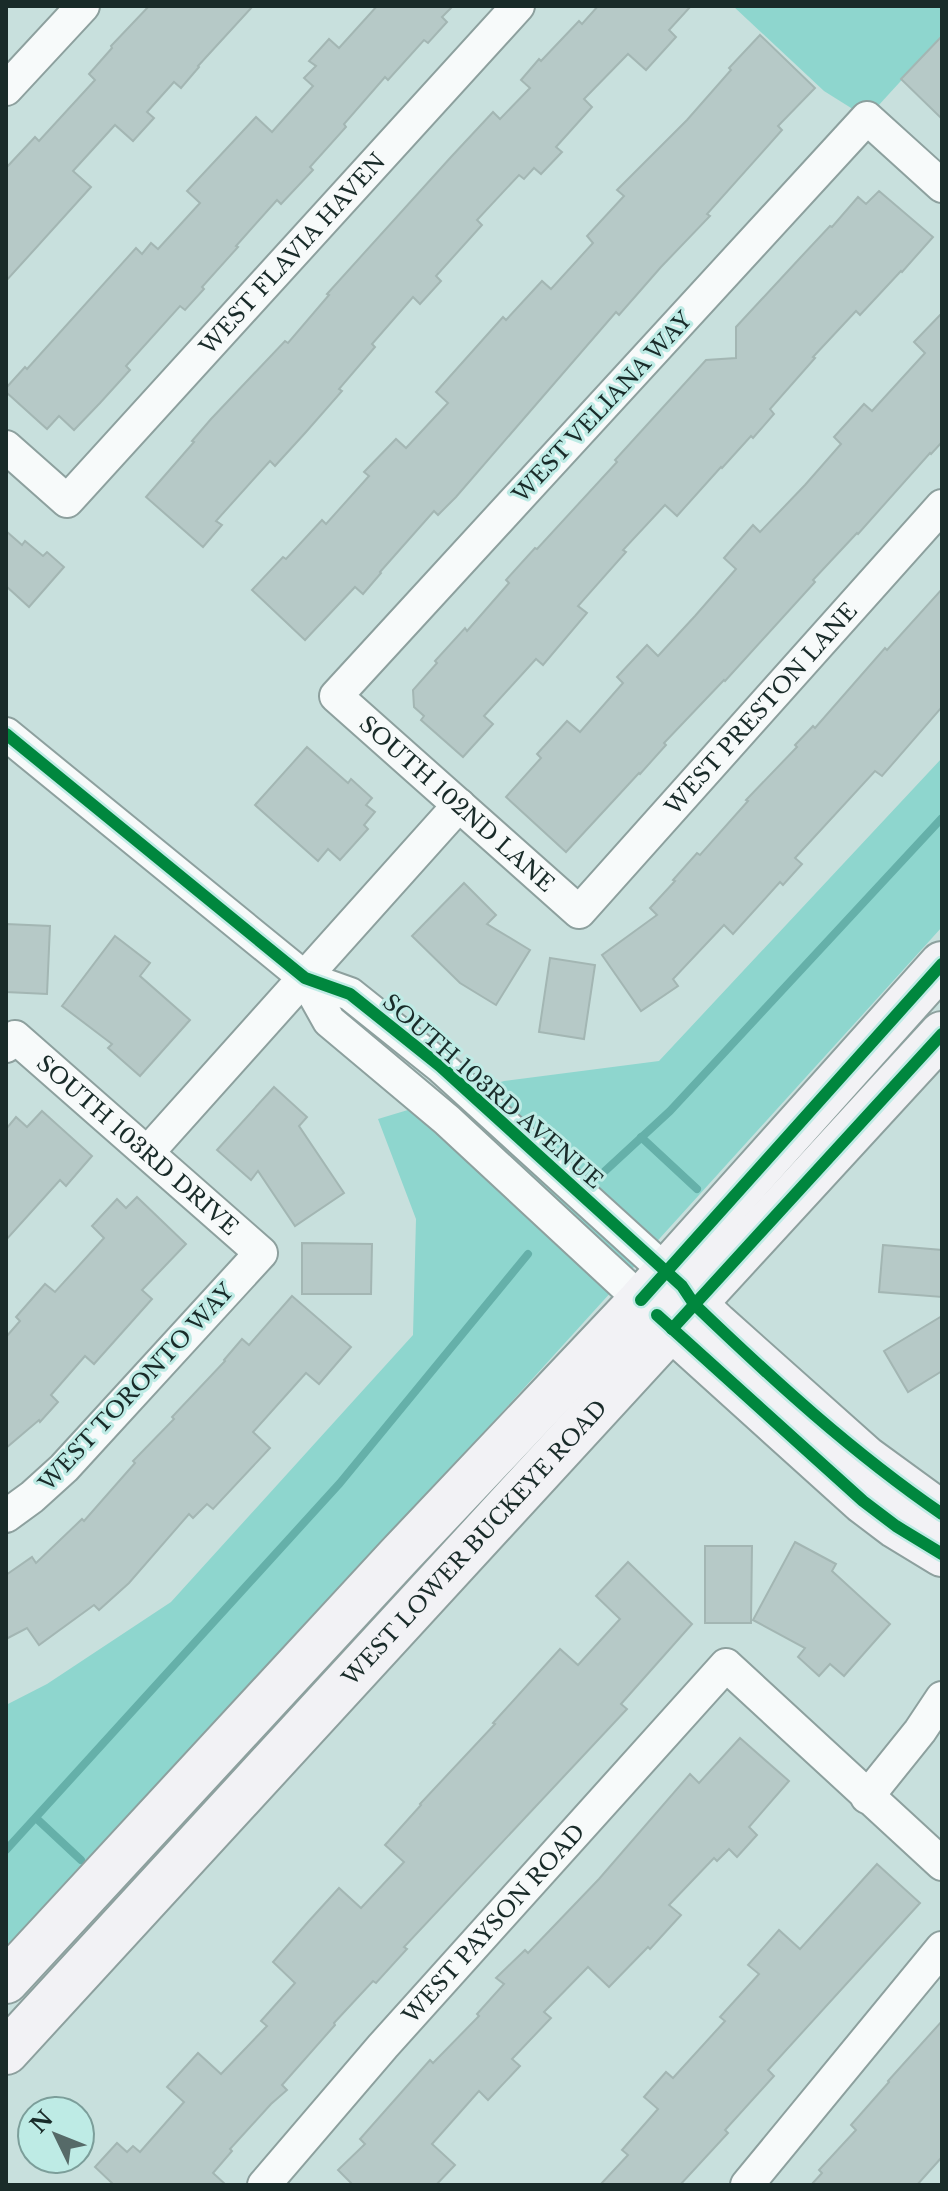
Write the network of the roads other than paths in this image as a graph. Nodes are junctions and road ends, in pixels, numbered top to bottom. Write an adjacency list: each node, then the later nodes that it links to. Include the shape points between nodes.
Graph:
1 (83, 6): 3 (street)
2 (518, 6): 5 (street, WEST FLAVIA HAVEN, via 67,501)
3 (6, 89)
4 (942, 186): 7 (street, WEST VELIANA WAY, via 867,118)
5 (6, 447)
6 (942, 506): 10 (street, WEST PRESTON LANE)
7 (336, 696): 9 (street, SOUTH 102ND LANE)
8 (6, 734): 12 (street)
9 (459, 805): 10 (street, SOUTH 102ND LANE); 12 (street)
10 (579, 912)
11 (942, 964): 17 (main road, WEST LOWER BUCKEYE ROAD)
12 (305, 978): 15 (street); 17 (street, via 329,1021)
13 (942, 1034): 17 (main road, WEST LOWER BUCKEYE ROAD)
14 (10, 1042): 15 (street, SOUTH 103RD DRIVE)
15 (148, 1152): 16 (street, SOUTH 103RD DRIVE)
16 (261, 1253): 19 (street, WEST TORONTO WAY, via 64,1468)
17 (669, 1301): 18 (main road); 20 (main road, via 863,1501); 25 (main road, WEST LOWER BUCKEYE ROAD, via 389,1568); 26 (main road, WEST LOWER BUCKEYE ROAD, via 513,1499)
18 (942, 1514)
19 (6, 1516)
20 (942, 1554)
21 (942, 1698): 22 (street)
22 (867, 1797): 23 (street); 27 (street, WEST PAYSON ROAD, via 726,1665)
23 (942, 1864)
24 (942, 1948): 28 (street)
25 (6, 1981)
26 (6, 2052)
27 (264, 2185)
28 (747, 2185)

